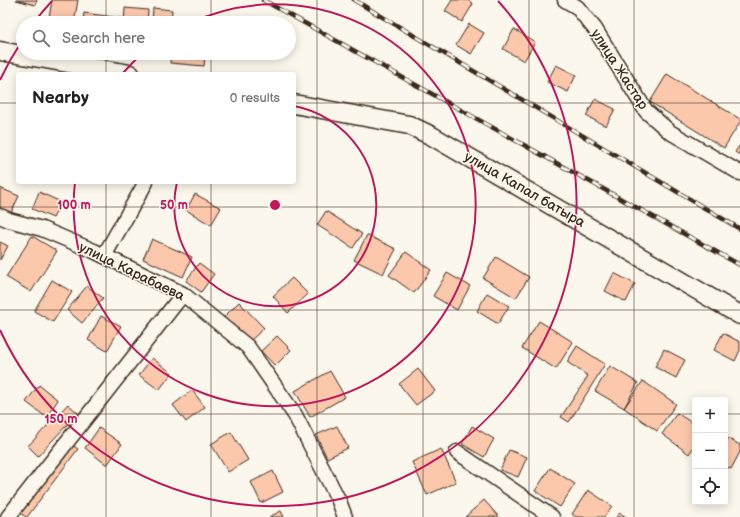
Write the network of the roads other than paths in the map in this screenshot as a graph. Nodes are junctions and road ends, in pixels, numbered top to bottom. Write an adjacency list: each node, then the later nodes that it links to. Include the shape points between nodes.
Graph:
1 (565, 0): 7 (street, улица Жастар, via 577,7 595,29 646,111 670,132)
2 (0, 51): 3 (main road)
3 (16, 54)
4 (51, 60): 5 (main road)
5 (119, 72)
6 (296, 104): 12 (main road, улица Капал батыра, via 409,125)
7 (740, 173)
8 (145, 184): 10 (street)
9 (0, 216): 10 (street, улица Карабаева, via 42,229)
10 (104, 256): 11 (street, улица Карабаева)
11 (183, 294): 14 (street); 15 (street, улица Карабаева, via 248,346 295,415)
12 (740, 315)
13 (457, 452): 16 (street)
14 (8, 517)
15 (345, 517)
16 (552, 517)

